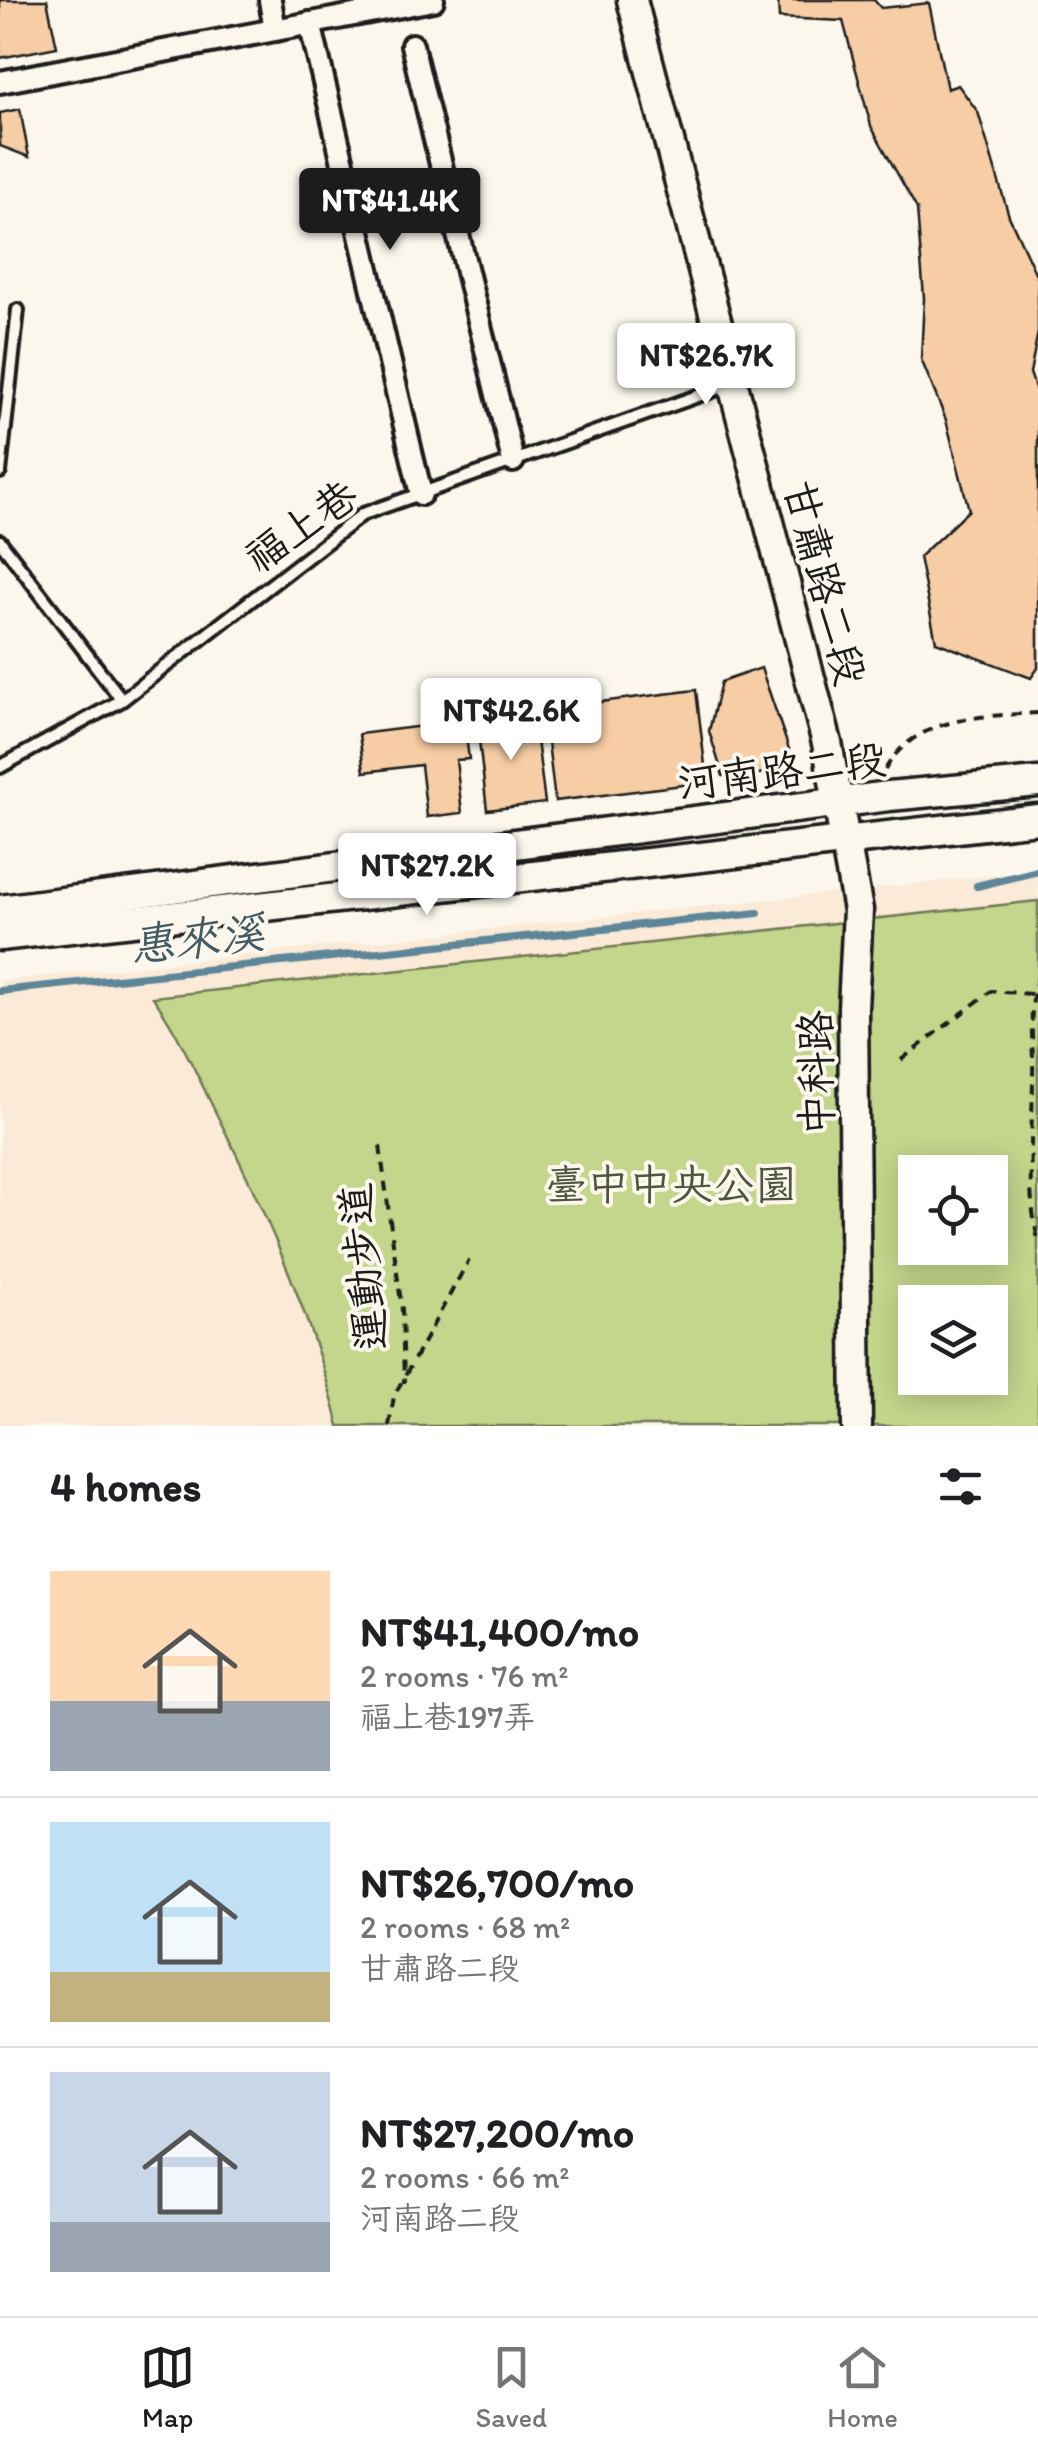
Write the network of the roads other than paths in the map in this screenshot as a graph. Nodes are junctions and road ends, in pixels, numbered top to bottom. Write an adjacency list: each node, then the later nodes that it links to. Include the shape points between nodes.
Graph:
1 (270, 0): 5 (street)
2 (433, 0): 4 (street)
3 (632, 0): 9 (street, 甘肅路二段)
4 (310, 23): 5 (street); 12 (street)
5 (275, 30): 7 (street)
6 (412, 44): 10 (street)
7 (0, 82)
8 (18, 310): 11 (lane)
9 (730, 385): 10 (lane, 福上巷); 17 (street, 甘肅路二段)
10 (514, 461): 12 (lane, 福上巷)
11 (0, 472)
12 (420, 494): 14 (lane, 福上巷, via 363,514)
13 (0, 541): 14 (lane)
14 (122, 700): 15 (lane, 福上巷)
15 (0, 767)
16 (1038, 782): 17 (street, 河南路二段)
17 (840, 803): 19 (street, 甘肅路二段); 20 (street, 河南路二段)
18 (1038, 819): 19 (street, 河南路二段)
19 (846, 840): 21 (street, 河南路二段); 22 (street, 中科路, via 858,910)
20 (0, 910)
21 (0, 936)
22 (857, 1426)

